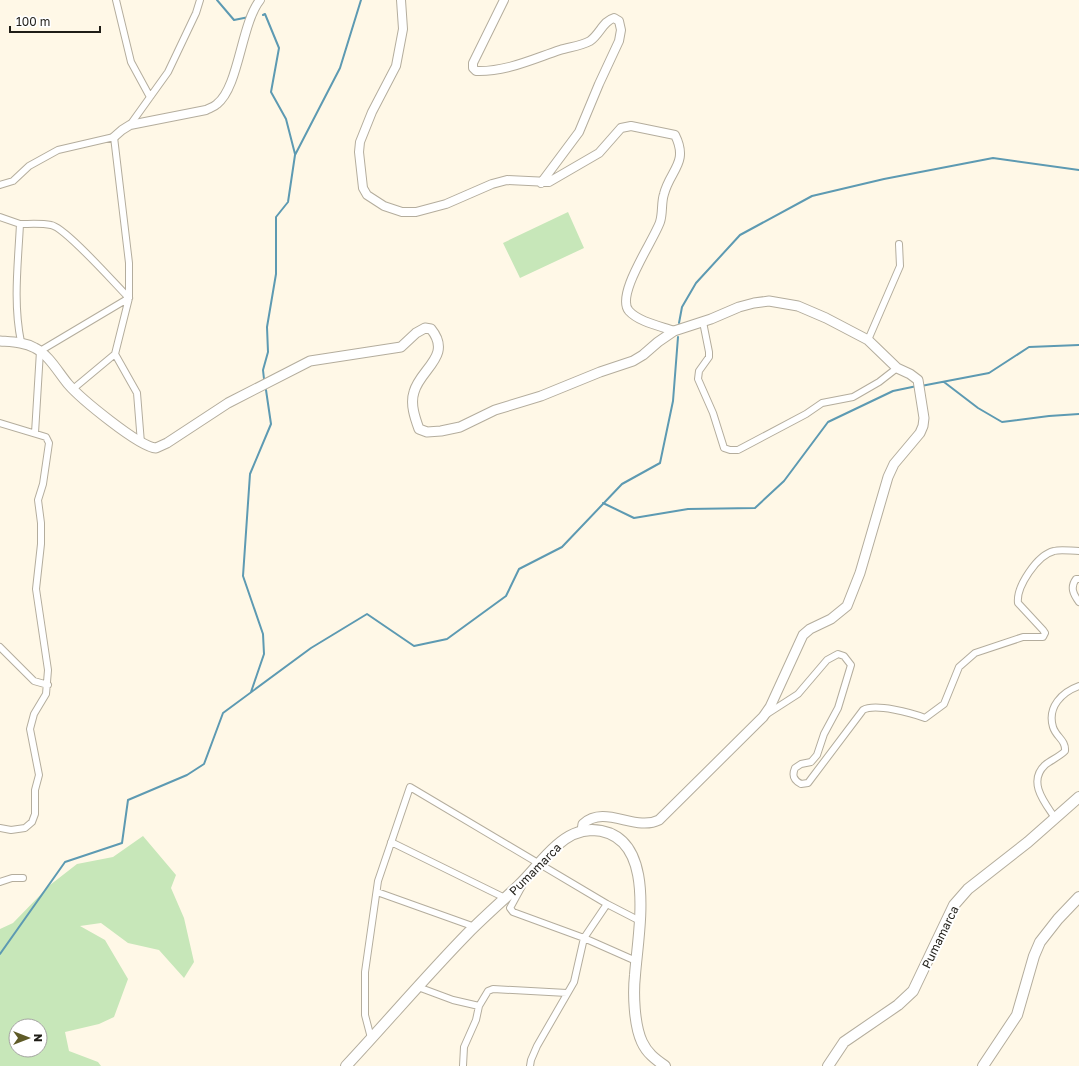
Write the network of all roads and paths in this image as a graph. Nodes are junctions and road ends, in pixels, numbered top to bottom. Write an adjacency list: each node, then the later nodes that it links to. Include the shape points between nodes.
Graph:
1 (116, 0): 6 (street, via 131,62)
2 (200, 0): 6 (street, via 168,72)
3 (260, 0): 7 (street, via 244,37 229,85 216,105 206,110)
4 (401, 0): 9 (street, via 403,29 396,66 360,142 361,179 367,195 393,210 416,212 446,204 507,180)
5 (504, 0): 9 (street, via 474,63 473,68 476,71 489,72 510,68 589,41 608,20 614,18 619,21 621,30 619,41 579,132)
6 (150, 98): 7 (street)
7 (130, 125): 8 (street)
8 (114, 137): 10 (street, via 58,150 29,166 13,181); 14 (street, via 129,263)
9 (541, 183): 16 (street, via 550,182 599,153 621,128 631,126 675,135 681,157 664,194 661,219 635,272 626,300 628,311 638,318)
10 (0, 185)
11 (0, 217): 12 (street)
12 (20, 224): 14 (street, via 56,226); 19 (street, via 15,298)
13 (899, 244): 17 (street, via 900,266)
14 (129, 298): 20 (street); 21 (street)
15 (703, 322): 16 (main road); 17 (main road, via 754,303 775,302 805,309); 22 (street, via 709,352 699,371 698,379 713,413 724,448 730,450 738,450 822,403 853,397)
16 (674, 331): 26 (main road, via 633,361 541,396 494,410 460,427 427,432 419,429 412,401 414,391 438,351 436,335 431,329 425,328 401,347 310,361 228,403 162,446 152,448)
17 (868, 340): 22 (main road)
18 (0, 341): 19 (main road)
19 (21, 342): 20 (main road)
20 (40, 351): 23 (main road); 25 (street)
21 (115, 354): 23 (street); 26 (street, via 137,393)
22 (897, 368): 33 (main road, via 918,380 924,418 920,433 894,464 888,477 860,573 847,606 831,619 803,635)
23 (73, 389): 26 (main road)
24 (0, 423): 25 (street)
25 (35, 433): 31 (street, via 46,437 49,443 38,500 41,544 36,580)
26 (141, 443)
27 (1079, 551): 33 (street, via 1053,551 1037,561 1017,598 1018,603 1043,630 1043,637 1023,637 975,653 959,667 944,704 925,718 892,710 868,707 863,710 808,782 800,784 793,773 795,768 811,762 817,755 824,734 838,708 851,665 848,660 838,654 828,660 798,694)
28 (1079, 579): 29 (street, via 1076,579 1072,588)
29 (1079, 602)
30 (0, 646): 31 (street, via 34,680)
31 (48, 685): 36 (street, via 30,728 39,775 35,790 34,818 30,825 20,829)
32 (1079, 686): 35 (street, via 1060,696 1052,713 1053,727 1066,744 1065,751 1044,766 1037,778 1037,787)
33 (763, 717): 37 (main road, via 659,820 652,824 642,824 602,817 587,820)
34 (1079, 797): 35 (main road, Pumamarca)
35 (1055, 818): 58 (main road, Pumamarca, via 968,889 954,906 913,991 898,1005 844,1042)
36 (0, 828)
37 (582, 831): 39 (main road, Pumamarca, via 557,845); 46 (main road, Pumamarca, via 606,831 619,838 631,850 640,893)
38 (391, 842): 39 (street, via 410,787); 42 (street); 44 (street)
39 (542, 865): 44 (main road, Pumamarca); 45 (street); 48 (street, via 522,886 511,910)
40 (23, 878): 41 (street)
41 (0, 882)
42 (377, 892): 47 (street); 53 (street, via 365,972 365,1015)
43 (1079, 897): 59 (main road, via 1040,942 1017,1015)
44 (505, 898): 47 (main road, Pumamarca)
45 (607, 904): 46 (street); 48 (street)
46 (640, 922): 49 (main road, Pumamarca)
47 (475, 927): 50 (main road, Pumamarca)
48 (584, 938): 49 (street); 51 (street, via 574,982)
49 (636, 961): 57 (main road, Pumamarca, via 635,1011 641,1040 646,1050)
50 (418, 987): 52 (street, via 453,1000); 53 (main road, Pumamarca)
51 (567, 993): 52 (street, via 493,989 488,991); 56 (street, via 537,1046)
52 (479, 1006): 55 (street, via 464,1047)
53 (371, 1038): 54 (main road, Pumamarca)
54 (346, 1066)
55 (463, 1066)
56 (530, 1066)
57 (665, 1066)
58 (828, 1066)
59 (983, 1066)

